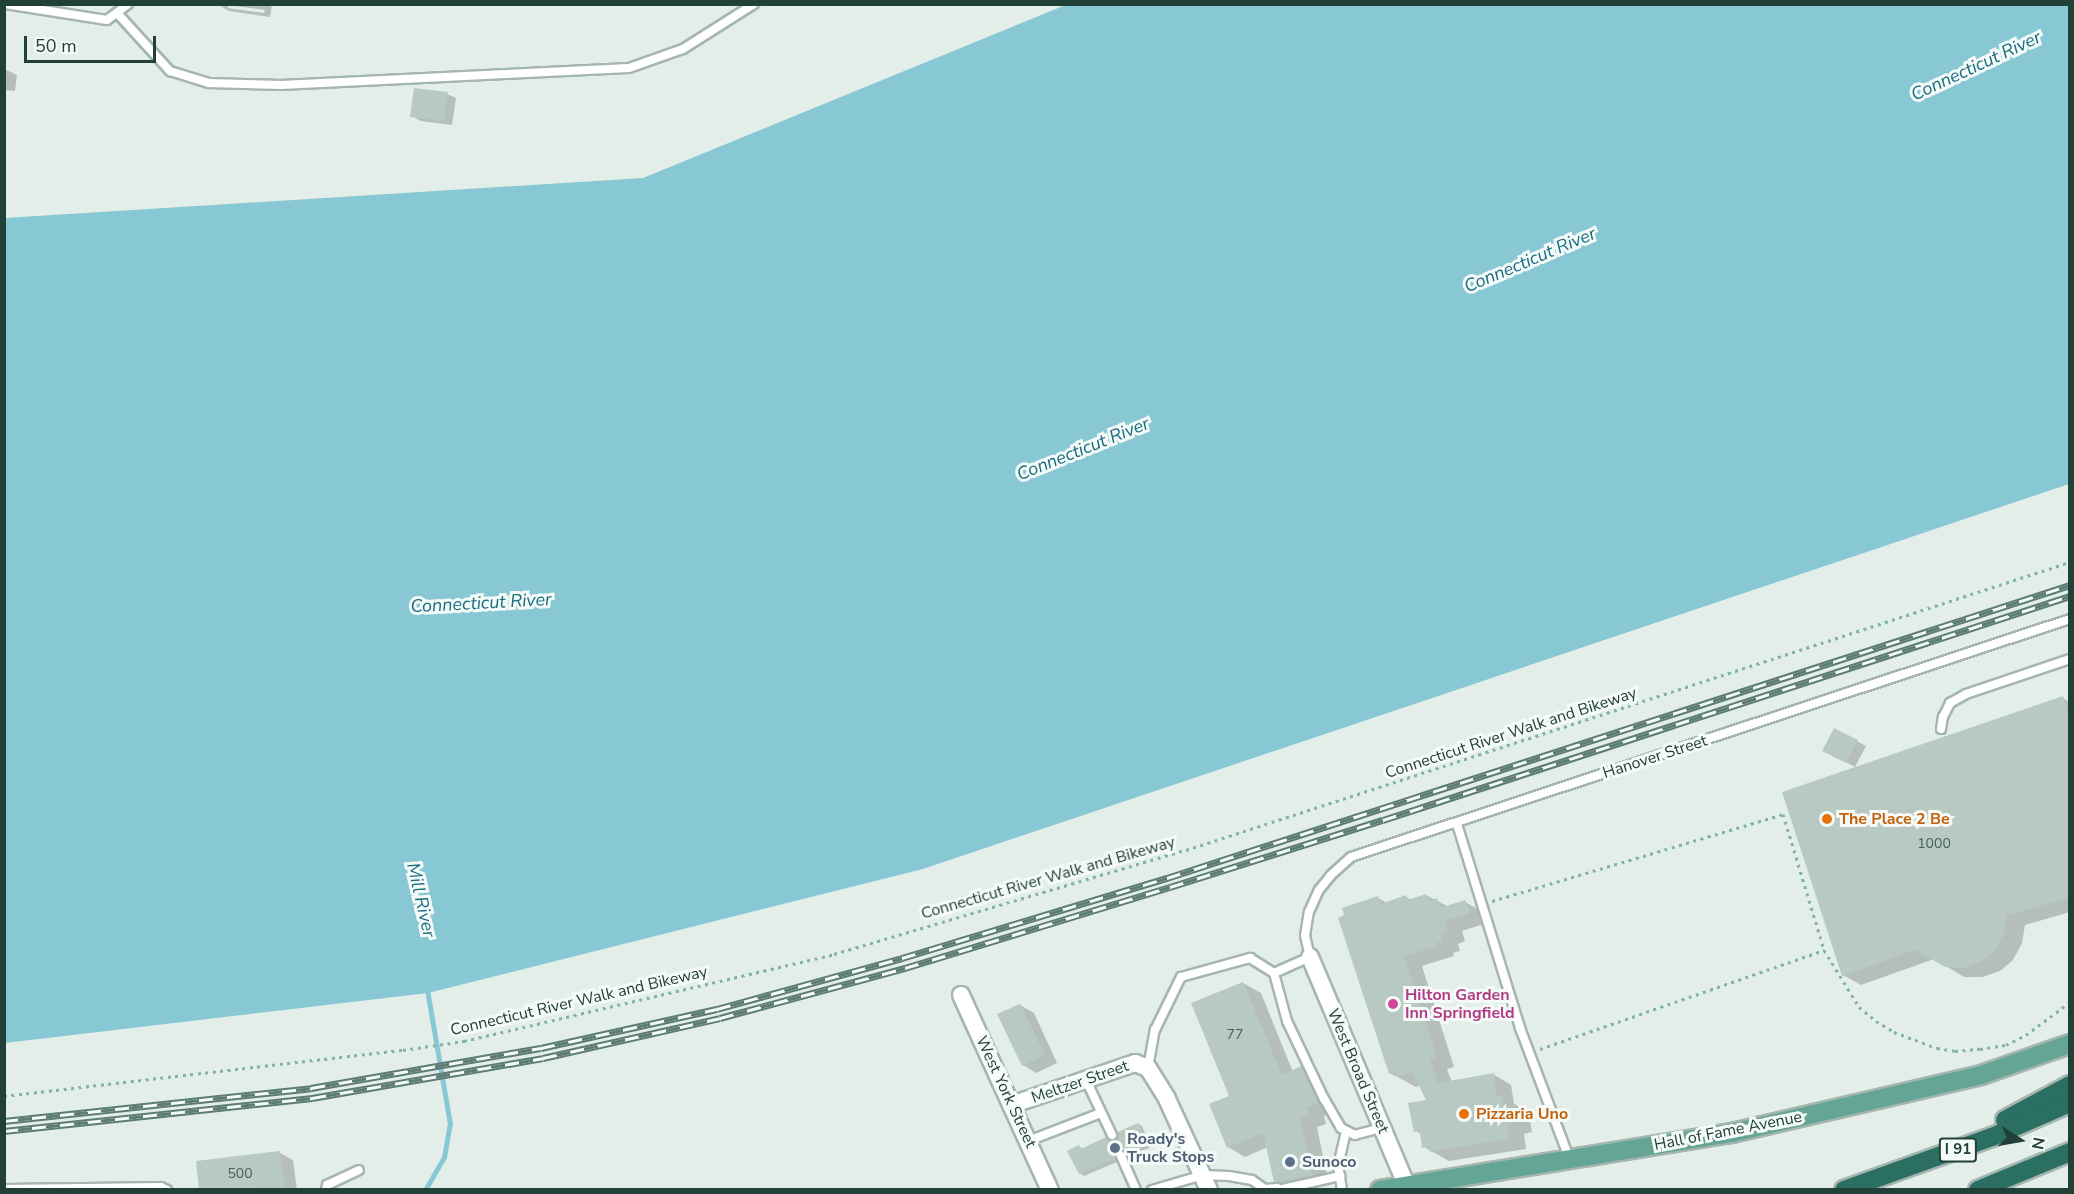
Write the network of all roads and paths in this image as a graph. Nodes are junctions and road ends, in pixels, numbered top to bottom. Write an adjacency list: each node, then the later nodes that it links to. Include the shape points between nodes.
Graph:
1 (5, 4): 4 (lane, via 107,20)
2 (128, 4): 4 (lane)
3 (754, 4): 4 (lane, via 683,49 629,68 281,85 208,83 170,71)
4 (117, 13)
5 (2070, 562): 21 (path, Connecticut River Walk and Bikeway, via 1175,854 834,954 464,1041)
6 (2070, 619): 9 (lane, Hanover Street)
7 (2070, 658): 8 (lane, via 1966,694 1950,703)
8 (1941, 729)
9 (1457, 824): 10 (lane); 12 (lane, Hanover Street, via 1351,857 1330,875 1309,912 1305,936)
10 (1483, 904): 11 (path, via 1783,814); 17 (lane)
11 (1824, 950): 15 (path, via 1859,1007 1894,1032 1937,1048 1955,1051 2006,1045 2048,1021); 17 (path)
12 (1310, 957): 13 (lane); 25 (street, West Broad Street)
13 (1274, 973): 18 (lane, via 1250,958 1181,977 1155,1030); 26 (lane, via 1292,1030 1324,1099)
14 (961, 995): 23 (street, West York Street)
15 (2070, 1002)
16 (2070, 1044): 31 (main road, Hall of Fame Avenue, via 1981,1075 1856,1105 1717,1136)
17 (1530, 1053): 31 (lane)
18 (1148, 1068): 19 (street, Meltzer Street, via 1135,1063); 35 (street)
19 (1086, 1080): 23 (street, Meltzer Street); 24 (lane)
20 (2070, 1085): 32 (highway)
21 (4, 1095)
22 (2070, 1103): 32 (highway, I 91)
23 (1011, 1105): 28 (street, West York Street)
24 (1101, 1113): 27 (lane); 28 (lane)
25 (1381, 1128): 26 (lane, via 1354,1135); 36 (street, West Broad Street)
26 (1346, 1131): 34 (lane, via 1338,1166)
27 (1112, 1135)
28 (1028, 1141): 41 (street, West York Street)
29 (2070, 1152): 47 (highway)
30 (1121, 1156): 42 (lane)
31 (1569, 1158): 36 (main road, Hall of Fame Avenue)
32 (1928, 1161): 46 (highway, I 91)
33 (360, 1170): 40 (lane, via 327,1185)
34 (1340, 1176): 38 (lane); 44 (lane)
35 (1206, 1182): 38 (lane, via 1229,1176 1252,1180 1265,1189); 43 (lane)
36 (1407, 1184): 45 (main road, Hall of Fame Avenue)
37 (4, 1189): 39 (lane)
38 (1277, 1189)
39 (167, 1190)
40 (326, 1190)
41 (1050, 1190)
42 (1136, 1190)
43 (1152, 1190)
44 (1342, 1190)
45 (1380, 1190)
46 (1844, 1190)
47 (1978, 1190)

